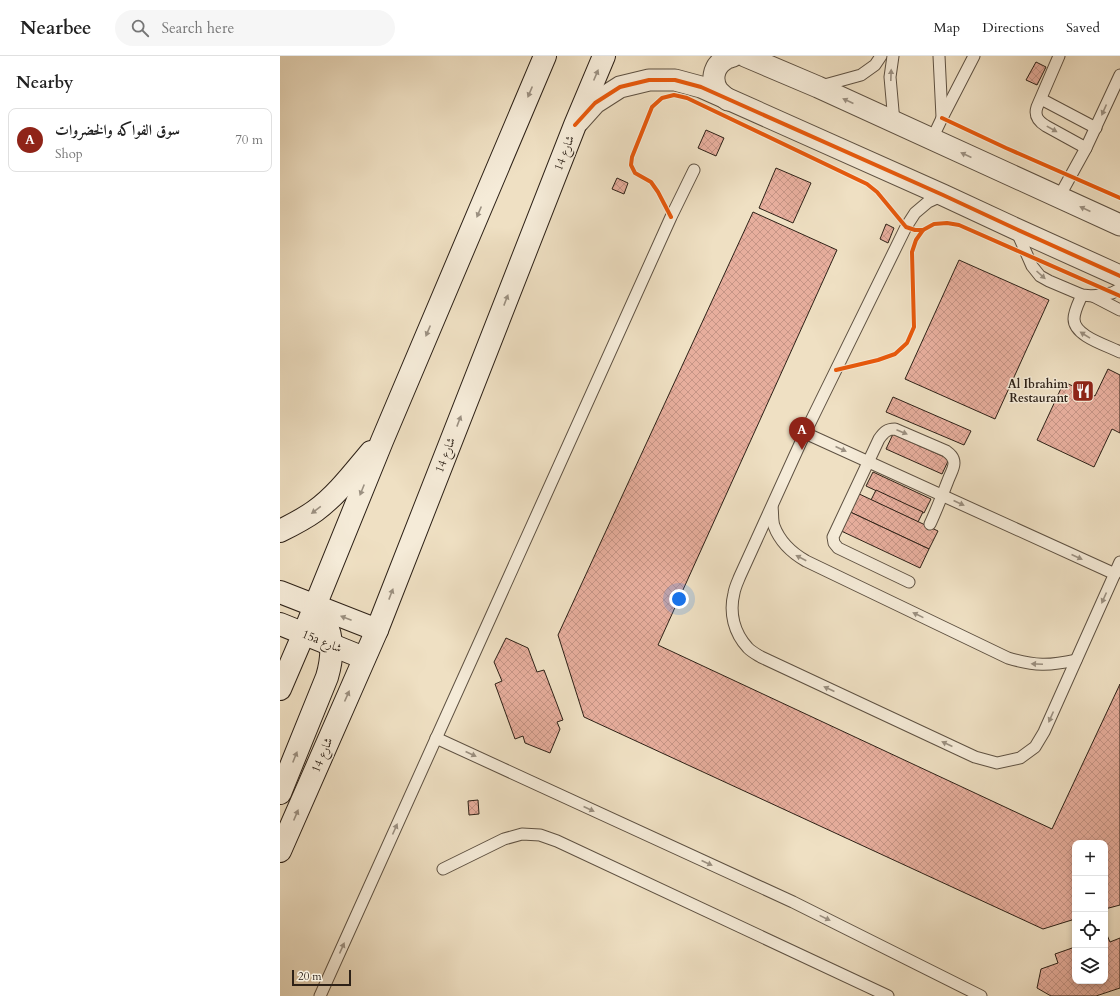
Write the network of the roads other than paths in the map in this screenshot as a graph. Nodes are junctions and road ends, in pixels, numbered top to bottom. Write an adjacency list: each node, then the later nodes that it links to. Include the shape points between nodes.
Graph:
1 (545, 56): 31 (main road, one-way to 31)
2 (604, 56): 16 (main road, شارع 14, one-way to 2)
3 (733, 56): 13 (street, via 724,59 717,66 714,75 714,84)
4 (745, 56): 11 (street)
5 (881, 56): 11 (lane, via 861,75)
6 (893, 56): 15 (lane, one-way to 6, via 890,77)
7 (939, 56): 14 (lane)
8 (974, 56): 14 (lane)
9 (1059, 56): 12 (lane)
10 (1120, 75): 17 (lane, one-way to 17)
11 (818, 87): 15 (street, one-way to 11)
12 (1040, 99): 17 (lane); 19 (lane, one-way to 19, via 1036,112 1040,122)
13 (728, 100): 16 (street, via 701,87 675,80 649,80 620,87 594,103); 21 (street)
14 (942, 118): 18 (lane)
15 (894, 122): 18 (street)
16 (575, 125): 43 (main road, شارع 14, one-way to 16)
17 (1096, 128): 19 (lane)
18 (932, 139): 22 (street, one-way to 18)
19 (1086, 148): 22 (lane)
20 (694, 170): 49 (lane)
21 (944, 195): 24 (street); 30 (lane, via 928,202 906,227)
22 (1059, 197): 23 (street, one-way to 22)
23 (1120, 225)
24 (1016, 229): 25 (street); 27 (lane, one-way to 27, via 1032,266 1040,276)
25 (1120, 276)
26 (1120, 289): 27 (lane, via 1112,293)
27 (1088, 296): 28 (lane); 29 (lane, one-way to 27, via 1086,336 1075,326 1074,318)
28 (1120, 310)
29 (1120, 352)
30 (805, 433): 32 (lane, one-way to 32); 34 (lane)
31 (382, 441): 36 (main road, one-way to 36, via 332,496 297,523); 41 (main road, one-way to 41)
32 (868, 462): 33 (lane); 33 (lane, one-way to 33, via 883,433 888,429 895,429 946,451 954,458 954,464); 39 (lane, via 835,531 834,543 838,548)
33 (943, 495): 35 (lane); 38 (lane, one-way to 38)
34 (772, 506): 47 (lane, one-way to 34, via 1036,664 1008,658 796,555 782,542 774,525); 47 (lane, one-way to 34, via 1035,747 1020,758 997,763 975,758 761,657 740,639 731,610 740,576)
35 (930, 524)
36 (280, 531)
37 (1120, 562): 38 (lane)
38 (1115, 574): 47 (lane, one-way to 47)
39 (909, 582)
40 (280, 592): 41 (main road)
41 (315, 606): 43 (main road, one-way to 41); 44 (main road); 45 (main road, via 324,618)
42 (280, 624): 44 (main road, 15a شارع)
43 (377, 630): 46 (main road, شارع 14)
44 (304, 634): 45 (main road, 15a شارع); 48 (main road)
45 (332, 645): 46 (main road, 15a شارع); 50 (main road, one-way to 45, via 328,677)
46 (364, 658): 51 (main road, شارع 14, one-way to 46)
47 (1076, 660)
48 (280, 689)
49 (436, 738): 53 (lane, one-way to 49); 55 (lane, one-way to 55, via 792,902)
50 (280, 793)
51 (280, 851)
52 (443, 869): 54 (lane, via 504,839 522,834 540,835)
53 (320, 996)
54 (888, 996)
55 (982, 996)

